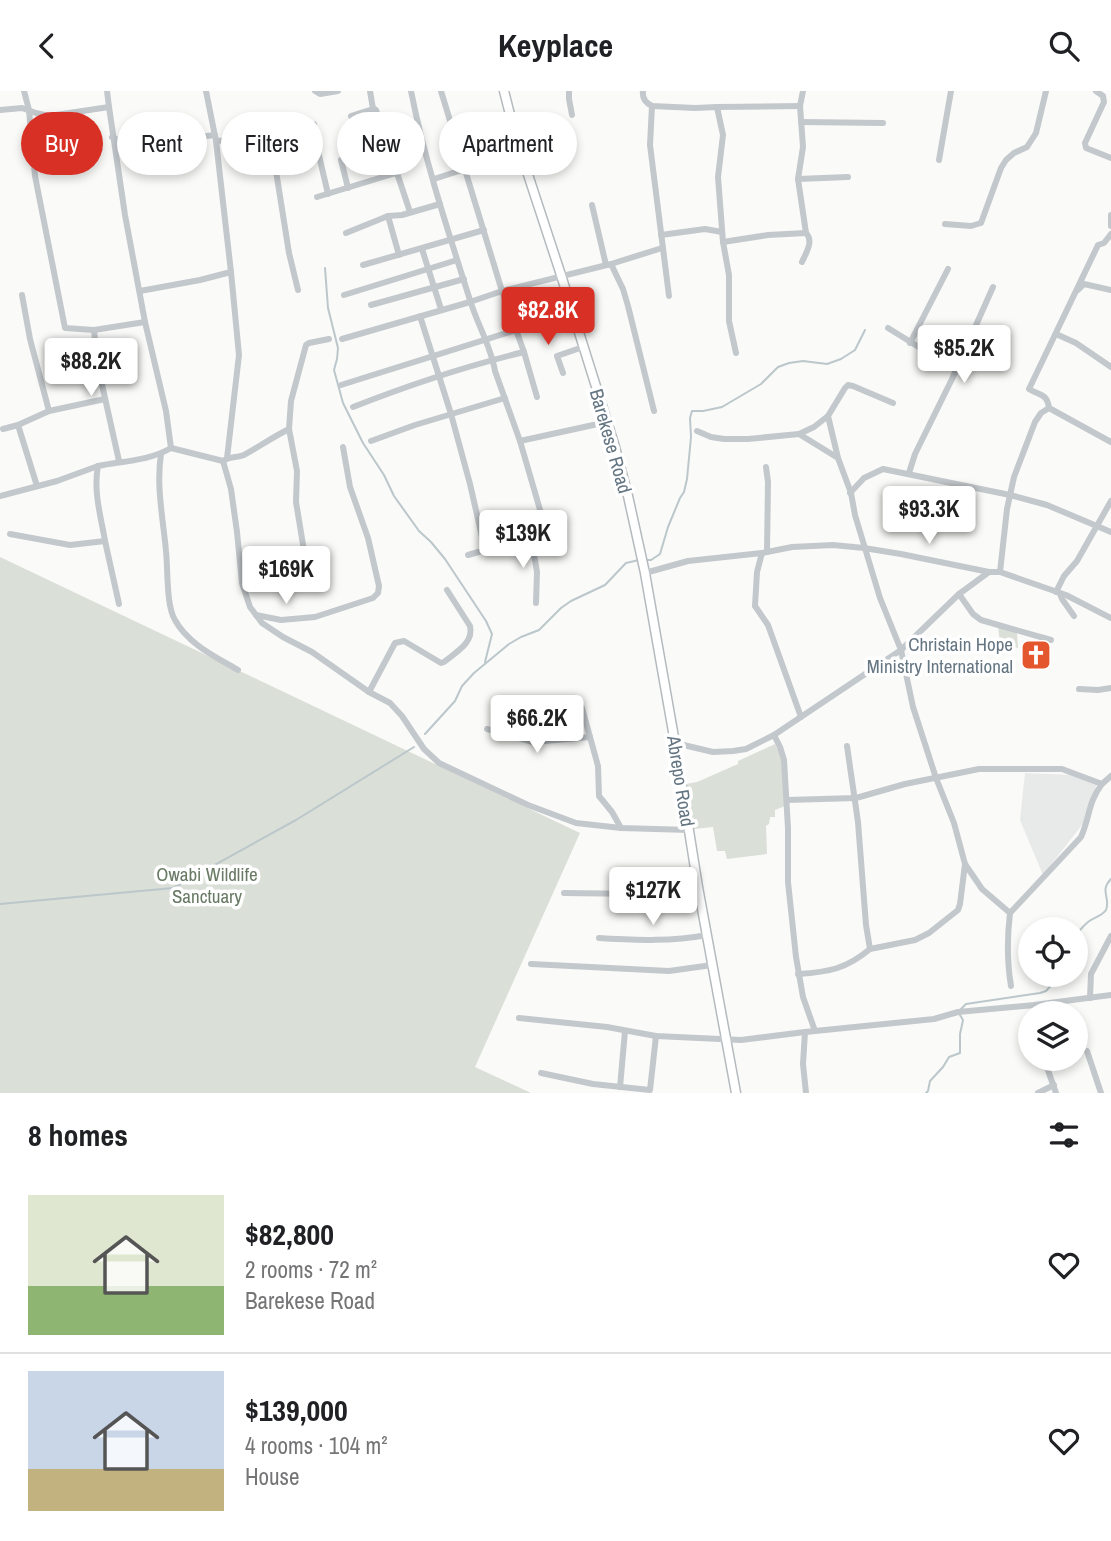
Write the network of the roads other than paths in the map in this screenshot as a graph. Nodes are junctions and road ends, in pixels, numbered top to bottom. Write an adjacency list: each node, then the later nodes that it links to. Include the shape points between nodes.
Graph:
1 (24, 91): 22 (street)
2 (107, 91): 18 (street)
3 (206, 91): 31 (street)
4 (315, 91): 15 (street)
5 (370, 91): 20 (street)
6 (411, 91): 44 (street)
7 (441, 91): 25 (street)
8 (504, 91): 26 (main road, Barekese Road)
9 (569, 91): 27 (street)
10 (643, 91): 16 (street)
11 (803, 91): 17 (street)
12 (951, 91): 34 (street)
13 (1046, 91): 54 (street, via 1037,133 1027,148 1014,153 1001,168 981,223)
14 (1096, 91): 33 (street, via 1104,102 1086,148)
15 (335, 92)
16 (652, 106): 19 (street); 60 (street, via 649,145)
17 (800, 106): 19 (street); 28 (street)
18 (109, 107): 22 (street, via 49,116); 30 (street)
19 (717, 107): 57 (street, via 723,135 718,177)
20 (373, 108): 23 (street); 24 (street)
21 (0, 110): 22 (street)
22 (29, 110): 92 (street, via 35,176 65,328)
23 (362, 112)
24 (377, 112)
25 (447, 112)
26 (509, 112)
27 (571, 112)
28 (801, 122): 29 (street); 45 (street)
29 (883, 123)
30 (112, 137): 31 (street, via 130,145); 80 (street)
31 (215, 138): 32 (street); 73 (street)
32 (221, 138)
33 (1111, 158)
34 (939, 160)
35 (323, 173): 47 (street)
36 (277, 175): 78 (street)
37 (345, 175): 46 (street)
38 (390, 175): 46 (street)
39 (397, 175): 51 (street)
40 (446, 175): 44 (street)
41 (467, 175): 56 (street)
42 (528, 175): 74 (main road, Barekese Road)
43 (848, 177): 45 (street)
44 (434, 179): 49 (street)
45 (798, 179): 59 (street)
46 (348, 188): 47 (street)
47 (328, 194): 48 (street)
48 (317, 197)
49 (440, 204): 51 (street); 62 (street)
50 (592, 205): 70 (street)
51 (410, 212): 53 (street)
52 (1111, 215): 55 (street)
53 (387, 216): 58 (street); 66 (street)
54 (945, 223)
55 (1111, 226)
56 (484, 230): 62 (street); 81 (street)
57 (722, 232): 60 (street, via 705,229); 63 (street)
58 (346, 233)
59 (806, 233): 63 (street); 68 (street, via 810,241)
60 (661, 235): 64 (street)
61 (1111, 235): 82 (street, via 1098,245)
62 (450, 240): 65 (street); 67 (street)
63 (723, 242): 101 (street)
64 (662, 248): 70 (street); 85 (street)
65 (422, 249): 66 (street); 71 (street)
66 (400, 255): 69 (street)
67 (457, 260): 71 (street); 75 (street)
68 (802, 262)
69 (363, 265)
70 (608, 265): 74 (street); 116 (street, via 626,297)
71 (428, 269): 77 (street); 84 (street)
72 (948, 269): 98 (street)
73 (231, 272): 80 (street); 132 (street, via 239,355)
74 (561, 275): 81 (street); 99 (main road, Barekese Road)
75 (464, 279): 77 (street); 86 (street)
76 (993, 287): 105 (street)
77 (435, 288): 87 (street); 88 (street)
78 (298, 290)
79 (1111, 290): 82 (street, via 1084,284)
80 (139, 291): 90 (street)
81 (502, 291): 86 (street); 93 (street)
82 (1074, 294): 94 (street)
83 (22, 295): 115 (street)
84 (344, 295)
85 (669, 296)
86 (470, 302): 88 (street); 97 (street)
87 (371, 305)
88 (441, 309): 89 (street)
89 (420, 316): 96 (street); 102 (street)
90 (145, 322): 92 (street); 129 (street)
91 (888, 328): 98 (street)
92 (94, 330): 111 (street)
93 (516, 330): 97 (street); 100 (street)
94 (1055, 334): 104 (street); 114 (street, via 1029,389 1045,396)
95 (329, 339): 122 (street, via 306,345 291,401)
96 (342, 339)
97 (485, 339): 102 (street); 103 (street)
98 (910, 343): 105 (street)
99 (583, 347): 106 (street, via 557,356); 119 (main road, Barekese Road)
100 (524, 352): 103 (street); 109 (street)
101 (736, 353)
102 (432, 356): 107 (street); 108 (street)
103 (493, 360): 107 (street); 110 (street)
104 (1111, 367)
105 (956, 370): 136 (street)
106 (563, 373)
107 (439, 376): 113 (street); 117 (street)
108 (341, 385)
109 (537, 397)
110 (505, 398): 117 (street); 126 (street)
111 (105, 399): 115 (street); 133 (street)
112 (893, 403): 118 (street, via 848,385)
113 (353, 407)
114 (1049, 408): 127 (street); 139 (street, via 1035,422)
115 (49, 411): 120 (street)
116 (654, 411)
117 (451, 414): 125 (street); 148 (street)
118 (828, 416): 124 (street); 131 (street)
119 (607, 422): 126 (street); 149 (main road, Barekese Road)
120 (18, 425): 121 (street); 137 (street)
121 (3, 429)
122 (289, 429): 132 (street, via 241,457); 155 (street)
123 (697, 431): 124 (street, via 724,439)
124 (799, 434): 131 (street)
125 (371, 441)
126 (520, 442): 145 (street, via 543,520)
127 (1111, 442)
128 (343, 447): 161 (street, via 378,593 315,617 281,620)
129 (171, 448): 130 (street); 132 (street)
130 (161, 454): 133 (street); 166 (street, via 159,483 173,619 199,646)
131 (838, 458): 138 (street)
132 (225, 460): 161 (street, via 242,583)
133 (119, 461): 134 (street)
134 (98, 466): 137 (street); 146 (street, via 96,492)
135 (766, 467): 150 (street)
136 (909, 473): 138 (street, via 883,469 864,478); 139 (street)
137 (37, 486): 140 (street)
138 (850, 493): 147 (street)
139 (1010, 495): 142 (street); 154 (street)
140 (0, 496)
141 (1111, 501): 142 (street)
142 (1096, 525): 143 (street); 157 (street)
143 (1111, 532)
144 (10, 534): 146 (street, via 70,545)
145 (531, 536): 148 (street); 159 (street)
146 (105, 541): 160 (street)
147 (864, 548): 150 (street, via 834,545); 153 (street); 165 (street)
148 (485, 550): 151 (street)
149 (640, 552): 152 (main road, Abrepo Road)
150 (765, 552): 152 (street); 171 (street, via 757,572 755,605 768,625)
151 (468, 555)
152 (644, 569): 175 (main road, Abrepo Road)
153 (989, 572): 154 (street); 158 (street)
154 (1000, 572): 157 (street)
155 (309, 581)
156 (447, 590): 169 (street, via 470,625 468,642 441,663 404,641 395,643)
157 (1058, 593): 162 (street); 163 (street)
158 (959, 594): 164 (street, via 981,620); 165 (street)
159 (536, 603)
160 (118, 604)
161 (256, 615): 169 (street)
162 (1074, 616)
163 (1111, 618)
164 (1051, 640)
165 (901, 650): 171 (street); 178 (street)
166 (238, 670)
167 (1111, 688): 168 (street)
168 (1079, 689)
169 (369, 692): 182 (street, via 390,703 439,763 550,814 576,823)
170 (582, 708): 174 (street)
171 (801, 717): 173 (street)
172 (487, 729): 174 (street, via 533,742)
173 (774, 734): 175 (street, via 733,751 713,752); 181 (street, via 784,759)
174 (590, 737): 182 (street, via 598,766 598,796)
175 (675, 743): 183 (main road, Abrepo Road)
176 (847, 746): 180 (street)
177 (1111, 776): 179 (street)
178 (936, 778): 179 (street, via 979,769 1049,768); 180 (street); 184 (street)
179 (1102, 783): 187 (street, via 1091,800 1081,837)
180 (856, 798): 181 (street); 191 (street)
181 (787, 800): 194 (street, via 788,882)
182 (621, 828): 183 (street)
183 (689, 830): 185 (main road, Abrepo Road)
184 (965, 865): 187 (street, via 982,890); 191 (street, via 958,910 915,940)
185 (698, 887): 186 (street, via 640,894); 188 (main road, Abrepo Road)
186 (564, 893)
187 (1010, 913): 195 (street)
188 (707, 935): 190 (street, via 651,941); 193 (main road, Abrepo Road)
189 (1111, 936): 197 (street, via 1091,974)
190 (599, 938)
191 (870, 949): 194 (street, via 837,968)
192 (531, 964): 193 (street, via 669,971)
193 (712, 965): 205 (main road, Abrepo Road)
194 (799, 974): 202 (street)
195 (1011, 986)
196 (1111, 995): 197 (street)
197 (1090, 998): 198 (street)
198 (1066, 1001)
199 (1018, 1006): 202 (street)
200 (519, 1018): 201 (street)
201 (625, 1031): 204 (street); 210 (street)
202 (815, 1031): 203 (street)
203 (804, 1032): 205 (street); 212 (street)
204 (656, 1036): 205 (street); 210 (street, via 650,1090)
205 (725, 1040): 211 (main road, Abrepo Road)
206 (1088, 1054): 215 (street)
207 (1049, 1071): 209 (street)
208 (541, 1073): 210 (street)
209 (1054, 1085): 213 (street); 214 (street)
210 (620, 1087)
211 (736, 1093)
212 (806, 1093)
213 (1038, 1093)
214 (1056, 1093)
215 (1101, 1093)

